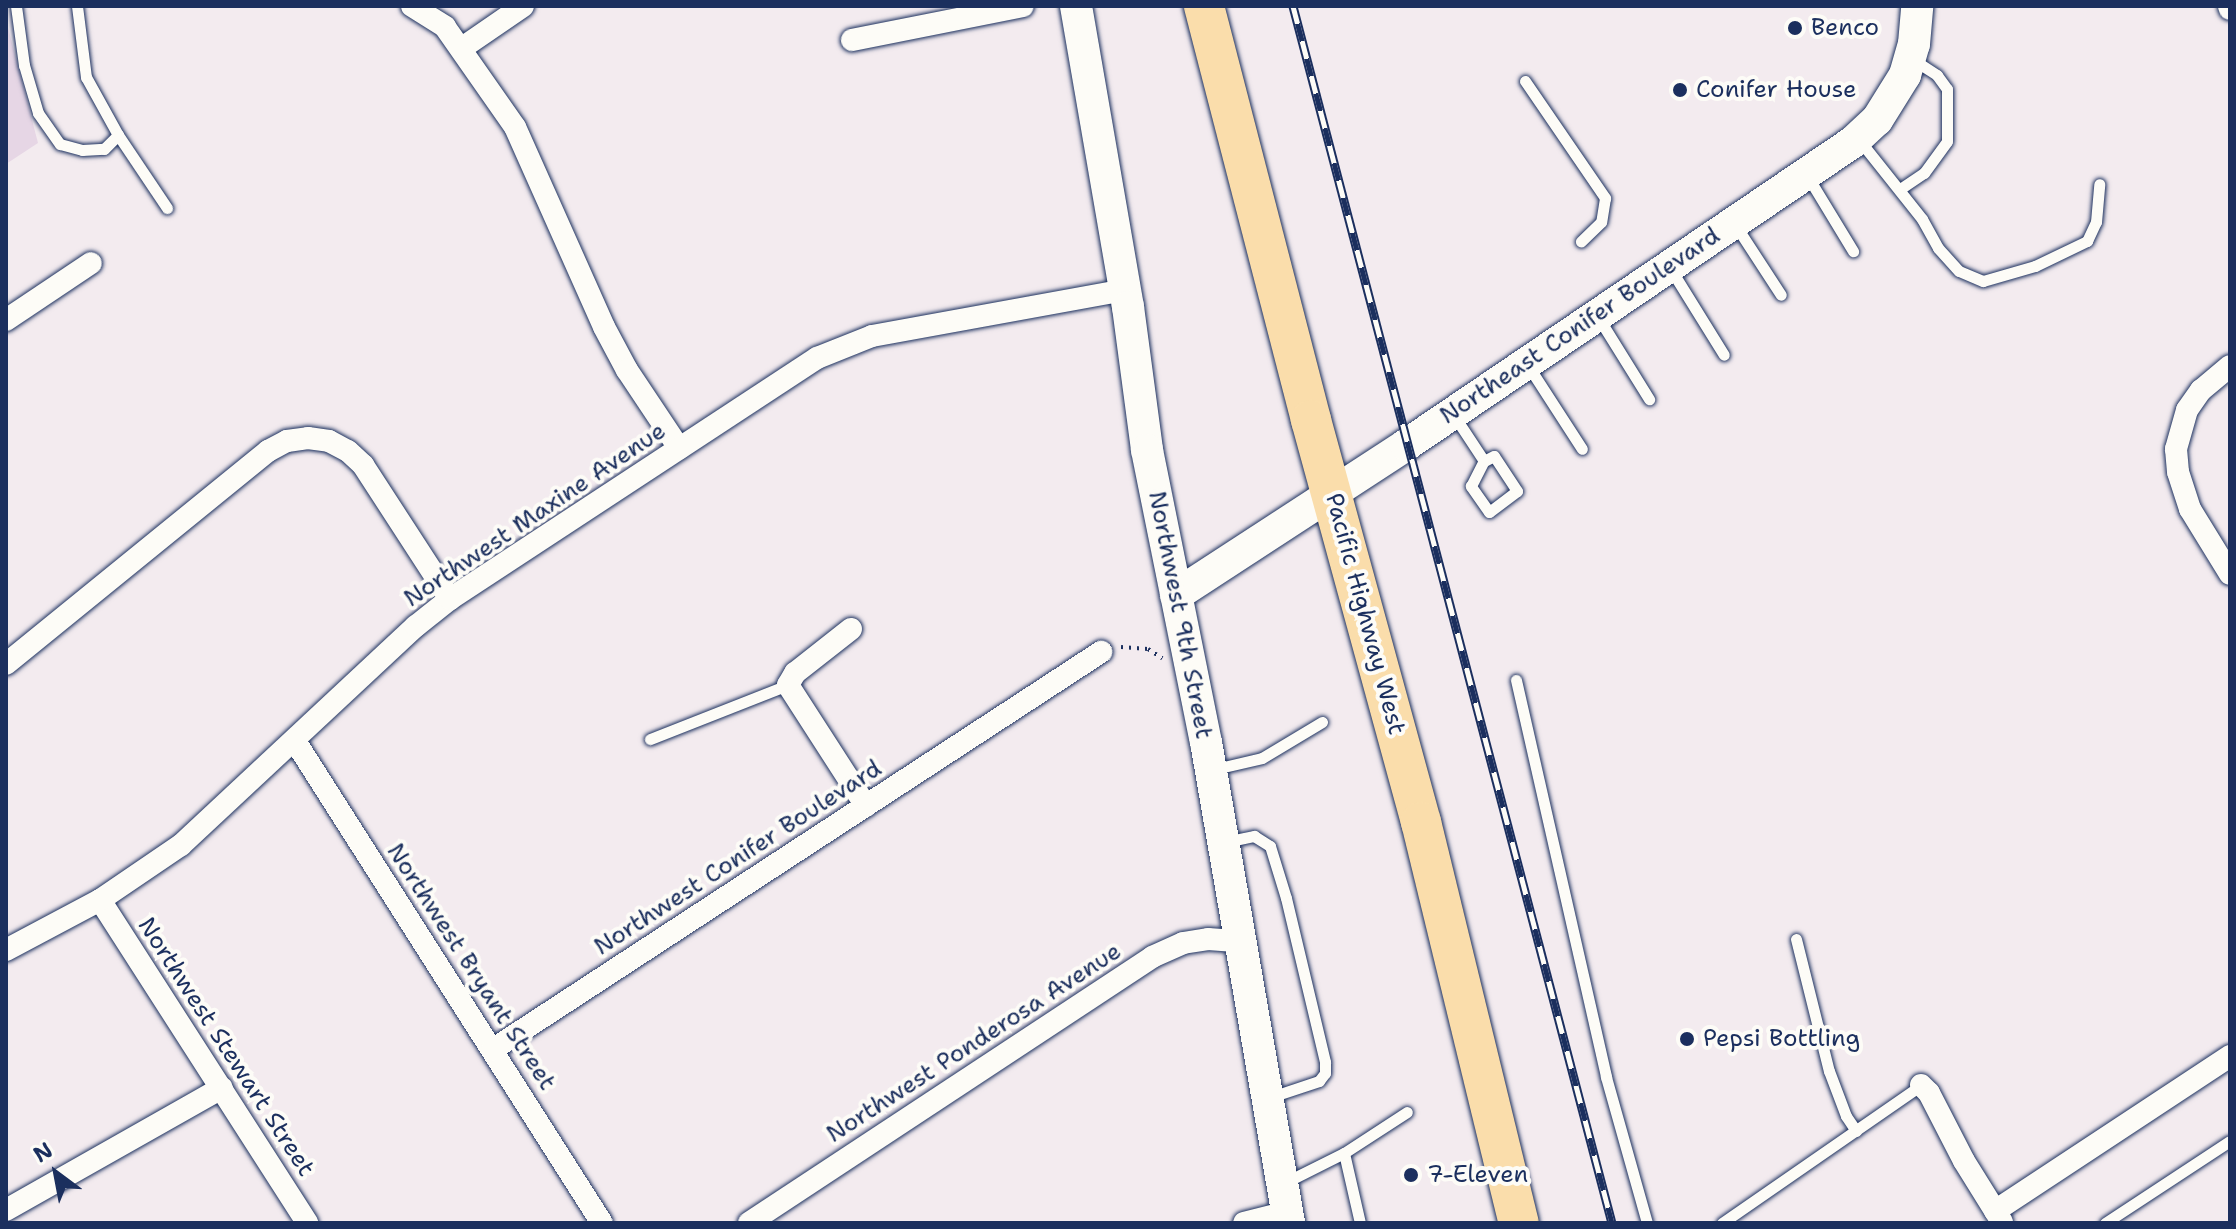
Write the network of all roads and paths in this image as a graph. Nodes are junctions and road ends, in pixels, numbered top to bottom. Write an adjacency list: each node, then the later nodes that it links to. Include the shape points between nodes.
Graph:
1 (16, 6): 13 (lane, via 24,65 38,113 60,144 104,149)
2 (77, 6): 13 (lane, via 86,77)
3 (412, 6): 10 (street, via 439,22)
4 (523, 6): 10 (street)
5 (1023, 6): 9 (street)
6 (1076, 6): 24 (street, Northwest 9th Street)
7 (1204, 6): 36 (highway, Pacific Highway West)
8 (1917, 6): 11 (street, Northeast Conifer Boulevard)
9 (852, 40)
10 (462, 48): 33 (street, via 515,127 604,327)
11 (1910, 58): 14 (street, Northeast Conifer Boulevard, via 1890,102); 17 (lane, via 1937,75 1947,89 1947,141 1924,173)
12 (1525, 81): 20 (lane, via 1605,198 1601,222)
13 (118, 135): 18 (lane)
14 (1857, 137): 15 (street, Northeast Conifer Boulevard); 17 (lane)
15 (1806, 173): 19 (street, Northeast Conifer Boulevard); 21 (lane)
16 (2099, 184): 17 (lane, via 2096,222 2087,241 2035,266 1983,281 1959,271 1938,248)
17 (1900, 189)
18 (167, 208)
19 (1733, 222): 23 (street, Northeast Conifer Boulevard); 25 (lane)
20 (1581, 241)
21 (1853, 251)
22 (91, 263): 27 (street)
23 (1670, 267): 26 (street, Northeast Conifer Boulevard); 28 (lane)
24 (1125, 290): 33 (street, Northwest Maxine Avenue, via 872,336 838,347); 38 (street, Northwest 9th Street, via 1147,450)
25 (1781, 295)
26 (1598, 316): 29 (street, Northeast Conifer Boulevard); 31 (lane)
27 (6, 320)
28 (1724, 355)
29 (1527, 364): 32 (street, Northeast Conifer Boulevard); 34 (lane)
30 (2230, 366): 37 (street, via 2187,410 2176,449 2190,509)
31 (1649, 399)
32 (1453, 413): 35 (lane); 36 (street, Northeast Conifer Boulevard)
33 (679, 448): 39 (street, Northwest Maxine Avenue)
34 (1582, 449)
35 (1484, 461): 35 (lane, via 1494,456 1517,491 1489,512 1471,486)
36 (1332, 490): 38 (street, Northeast Conifer Boulevard); 73 (highway, Pacific Highway West, via 1421,822)
37 (2230, 574)
38 (1176, 595): 43 (street, Northwest 9th Street)
39 (450, 599): 42 (street, via 363,465 329,441 287,441); 48 (street, Northwest Maxine Avenue)
40 (851, 629): 45 (street, via 795,673)
41 (1101, 652): 43 (path, via 1148,649 1166,661); 50 (street, Northwest Conifer Boulevard)
42 (6, 664)
43 (1191, 664): 49 (street, Northwest 9th Street)
44 (1516, 680): 74 (lane, via 1606,1077)
45 (788, 685): 47 (lane); 50 (street)
46 (1322, 722): 49 (lane, via 1262,758)
47 (650, 739)
48 (295, 741): 52 (street, Northwest Maxine Avenue, via 181,845); 56 (street, Northwest Bryant Street)
49 (1210, 770): 51 (street, Northwest 9th Street)
50 (866, 806): 56 (street, Northwest Conifer Boulevard)
51 (1222, 843): 54 (street, Northwest 9th Street); 60 (lane, via 1254,836 1270,846 1325,1062 1319,1081)
52 (100, 900): 55 (street, Northwest Maxine Avenue); 59 (street, Northwest Stewart Street)
53 (1796, 939): 62 (lane, via 1829,1071)
54 (1239, 941): 60 (street, Northwest 9th Street); 70 (street, Northwest Ponderosa Avenue, via 1183,943 1152,957)
55 (6, 950)
56 (492, 1050): 69 (street, Northwest Bryant Street)
57 (2230, 1056): 67 (street)
58 (1921, 1085): 62 (lane); 67 (street)
59 (222, 1088): 66 (street); 68 (street, Northwest Stewart Street)
60 (1267, 1099): 65 (street, Northwest 9th Street)
61 (1407, 1112): 64 (lane)
62 (1856, 1131): 75 (lane)
63 (2230, 1141): 76 (lane)
64 (1344, 1153): 65 (lane); 72 (lane)
65 (1286, 1206): 71 (street)
66 (6, 1210)
67 (1999, 1217)
68 (307, 1223)
69 (602, 1223)
70 (749, 1223)
71 (1244, 1223)
72 (1360, 1223)
73 (1519, 1223)
74 (1647, 1223)
75 (1722, 1223)
76 (2105, 1223)

